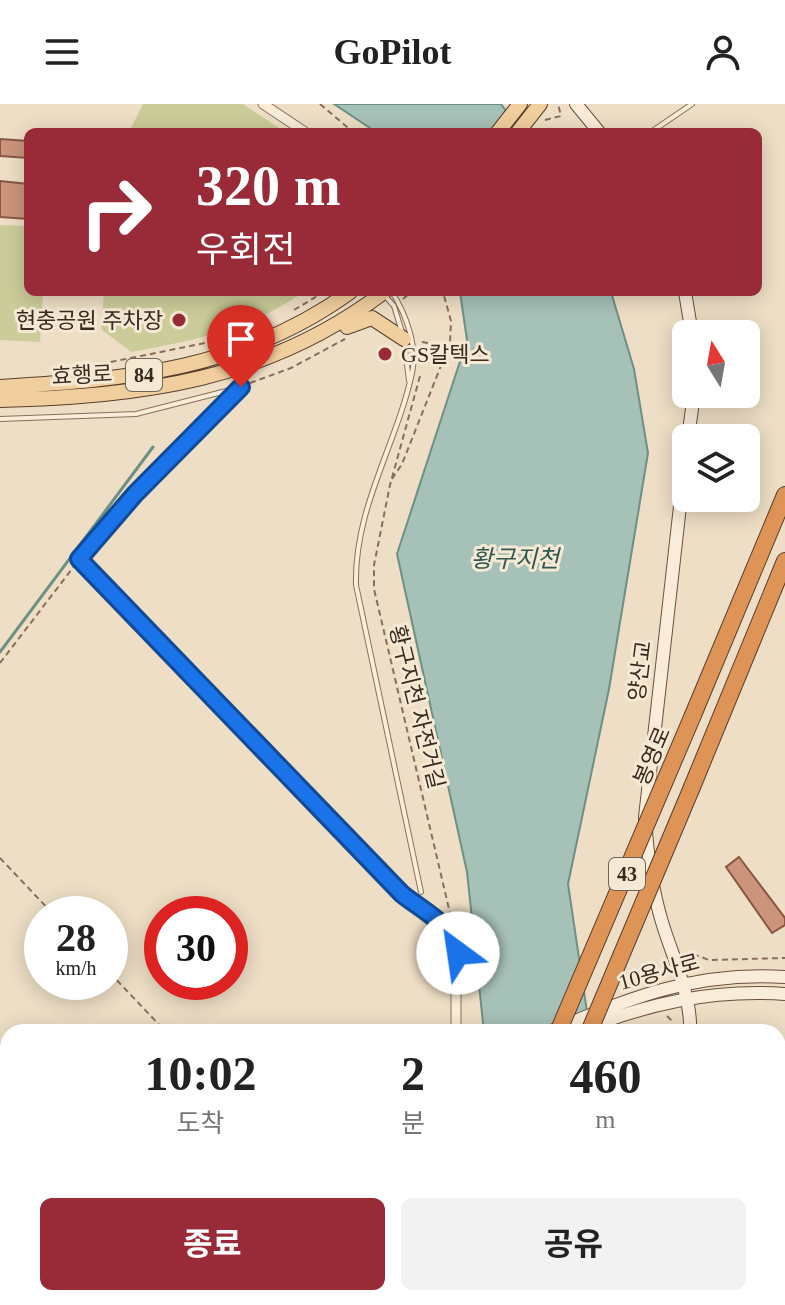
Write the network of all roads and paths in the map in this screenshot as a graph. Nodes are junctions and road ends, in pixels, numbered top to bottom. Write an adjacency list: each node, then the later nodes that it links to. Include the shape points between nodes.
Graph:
1 (263, 104): 8 (street)
2 (320, 104): 9 (path)
3 (520, 104): 10 (main road)
4 (558, 104): 7 (path, via 561,116)
5 (576, 104): 12 (street)
6 (692, 104): 13 (lane)
7 (538, 112): 11 (main road)
8 (299, 128)
9 (348, 128)
10 (501, 128)
11 (522, 128)
12 (596, 128)
13 (657, 128)
14 (318, 296): 21 (path)
15 (377, 296): 23 (main road, 효행로 / 84)
16 (386, 296): 25 (lane)
17 (394, 296): 25 (lane)
18 (444, 296): 28 (path, 황구지천 자전거길, via 451,321)
19 (686, 296): 22 (street)
20 (334, 301): 27 (main road, via 333,316 304,333); 35 (main road, 효행로 / 84, via 268,340 201,363)
21 (290, 313)
22 (690, 320)
23 (327, 330): 25 (main road, via 372,318); 27 (main road, 효행로 / 84)
24 (239, 334): 30 (path, via 169,353)
25 (408, 339): 26 (path); 45 (lane, via 409,381 371,492 356,585)
26 (420, 341): 28 (path); 29 (path)
27 (297, 345): 31 (main road, 효행로 / 84)
28 (449, 347): 38 (path, 황구지천 자전거길)
29 (421, 350)
30 (79, 367)
31 (235, 369): 34 (lane); 35 (main road, 효행로 / 84, via 143,392)
32 (421, 371): 38 (path, 황구지천 자전거길)
33 (0, 387): 35 (main road, 효행로 / 84)
34 (241, 387): 37 (lane, via 136,414); 41 (lane)
35 (49, 392): 36 (main road, 효행로 / 84)
36 (0, 400)
37 (0, 419)
38 (391, 480): 47 (path, 황구지천 자전거길, via 374,589)
39 (785, 495): 62 (highway, 봉영로 / 43, bridge)
40 (679, 512): 54 (street, 양산교, via 645,817 661,920)
41 (79, 559): 43 (path); 47 (lane, via 402,894)
42 (785, 561): 64 (highway, 43, bridge)
43 (0, 663)
44 (0, 858): 46 (path)
45 (421, 892)
46 (36, 896)
47 (456, 939): 61 (street)
48 (693, 954): 49 (path, via 709,960)
49 (785, 958)
50 (655, 963): 52 (path)
51 (742, 975): 53 (street, 10용사로); 54 (street, 10용사로); 56 (street, via 735,984)
52 (650, 976)
53 (785, 977)
54 (681, 983): 58 (street, 양산교); 59 (street, 10용사로)
55 (128, 992): 60 (path)
56 (742, 994): 57 (street, 10용사로); 58 (street, 10용사로)
57 (785, 994)
58 (684, 997): 59 (street, 10용사로); 66 (street, 양산교)
59 (646, 1000): 63 (street, 10용사로, bridge); 65 (street, 10용사로)
60 (158, 1024)
61 (456, 1024)
62 (561, 1024)
63 (573, 1024)
64 (592, 1024)
65 (594, 1024)
66 (689, 1024)

